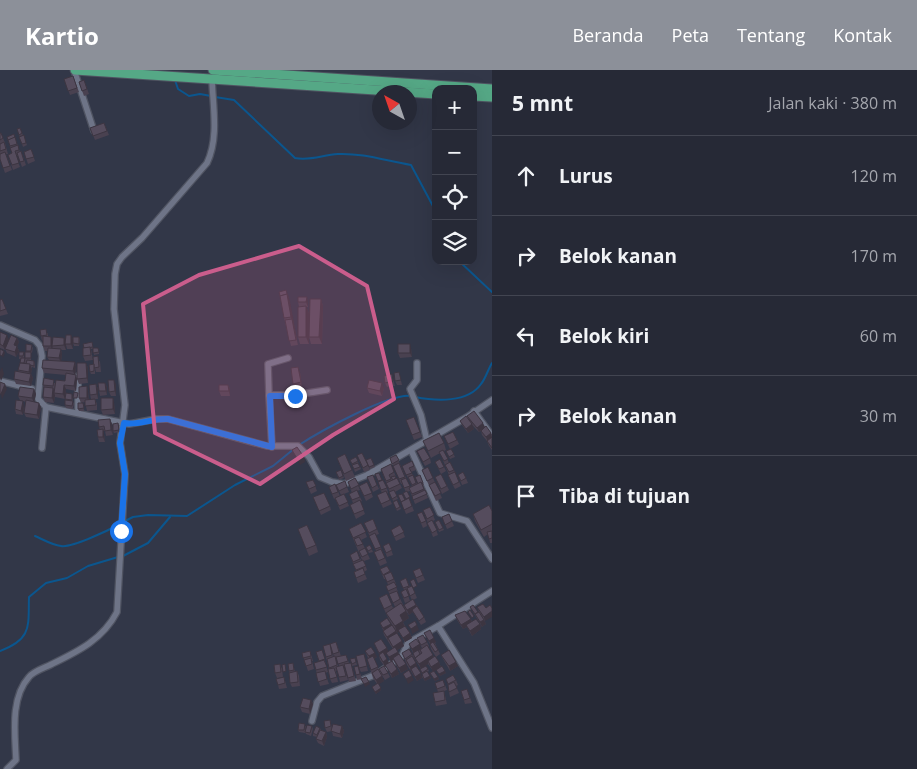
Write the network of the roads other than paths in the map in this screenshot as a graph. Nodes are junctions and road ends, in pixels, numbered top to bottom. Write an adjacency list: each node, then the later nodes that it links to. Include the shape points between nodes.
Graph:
1 (75, 70): 2 (main road); 7 (street)
2 (212, 75): 3 (main road); 4 (main road); 20 (street, via 214,137 207,163 117,264 114,308 125,405)
3 (492, 89)
4 (432, 94)
5 (477, 96): 6 (main road)
6 (492, 98)
7 (94, 131)
8 (0, 325): 14 (street, via 35,340 40,346)
9 (288, 358): 15 (street, via 268,364)
10 (417, 363): 22 (street, via 417,380 410,389)
11 (78, 366): 19 (street)
12 (0, 381): 14 (street)
13 (327, 390): 15 (street, via 295,396)
14 (39, 391): 17 (street, via 40,403)
15 (270, 396): 23 (street)
16 (492, 400): 18 (street)
17 (46, 407): 19 (street); 24 (street)
18 (474, 411): 21 (street); 22 (street)
19 (78, 413): 20 (street)
20 (124, 423): 23 (street, via 168,419); 31 (street, via 120,443 125,474 117,612 110,625 82,650 29,676 16,708 16,760)
21 (492, 436)
22 (427, 440): 25 (street)
23 (272, 447): 25 (street, via 300,446 320,477 344,484)
24 (42, 448)
25 (411, 450): 26 (street, via 440,512 467,521)
26 (492, 559)
27 (492, 591): 28 (street)
28 (438, 626): 29 (street, via 408,643 402,656 381,672 322,696); 30 (street, via 474,683)
29 (312, 721)
30 (492, 728)
31 (7, 769)

